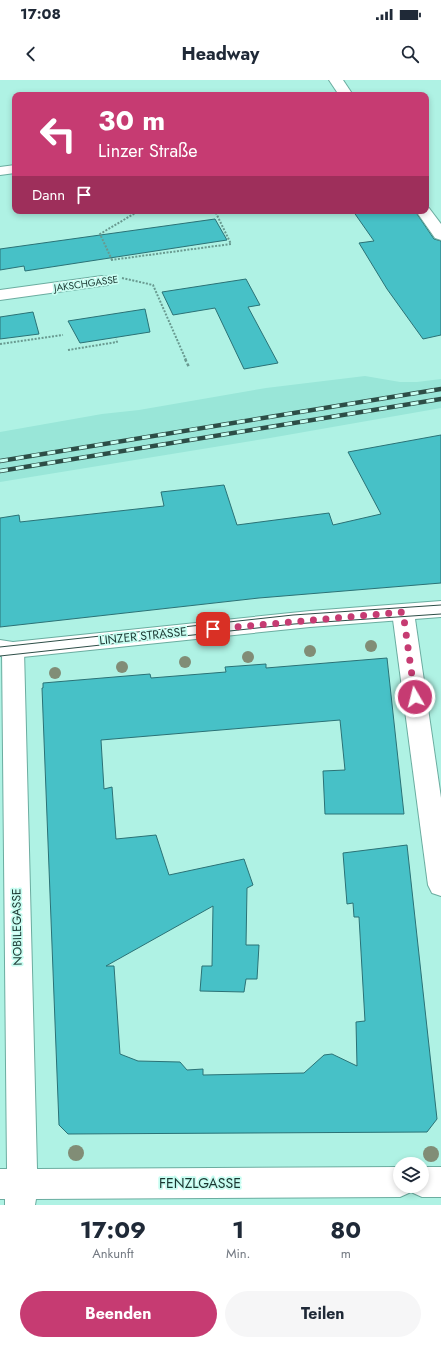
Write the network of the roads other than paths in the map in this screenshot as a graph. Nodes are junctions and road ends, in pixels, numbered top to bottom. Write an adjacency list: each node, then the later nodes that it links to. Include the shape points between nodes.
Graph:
1 (336, 80): 2 (street)
2 (344, 92)
3 (12, 169): 4 (street)
4 (0, 171)
5 (426, 214): 6 (street)
6 (440, 233)
7 (102, 281): 8 (street, JAKSCHGASSE)
8 (0, 295)
9 (441, 609): 10 (street, LINZER STRASSE)
10 (403, 612): 11 (street, LINZER STRASSE, via 243,626); 12 (street)
11 (4, 652): 16 (street, NOBILEGASSE)
12 (441, 886)
13 (393, 1182): 16 (street, FENZLGASSE)
14 (429, 1182): 15 (street)
15 (441, 1182)
16 (14, 1191)

